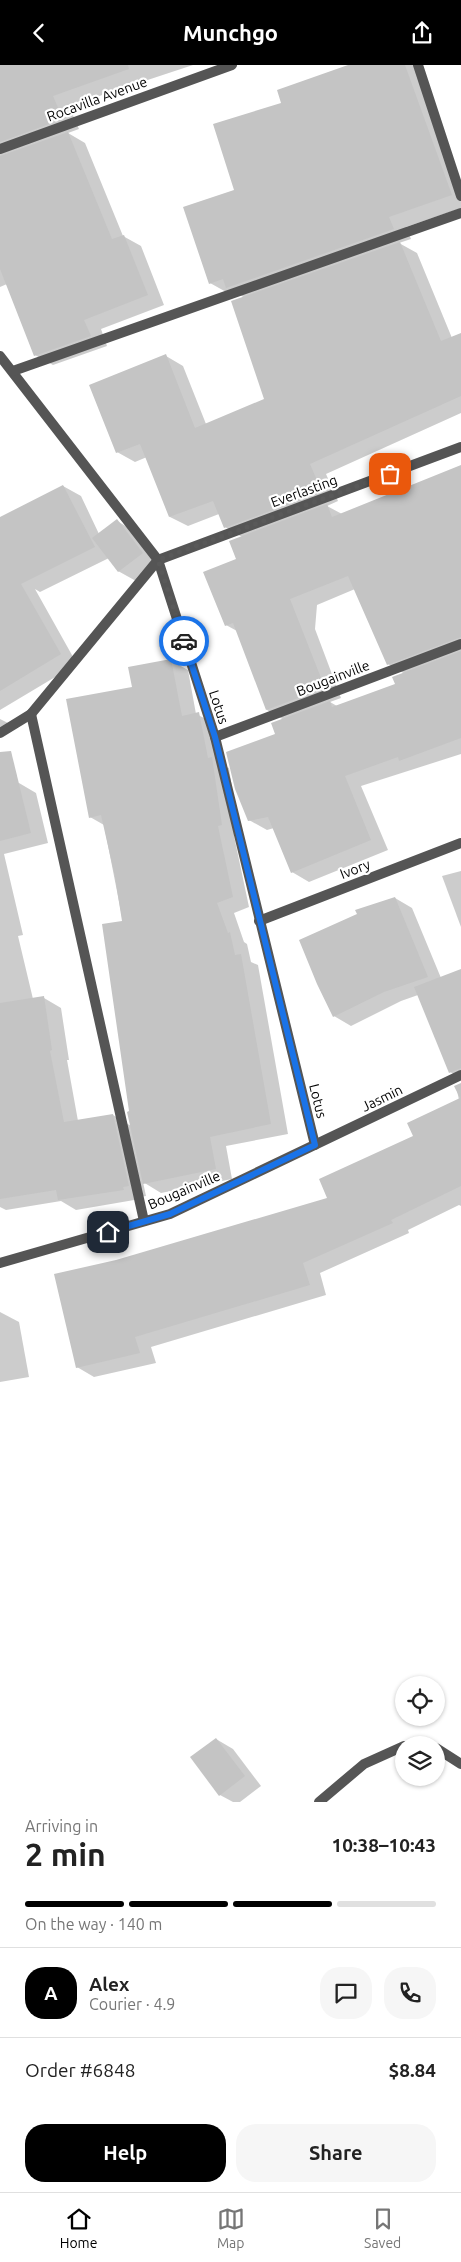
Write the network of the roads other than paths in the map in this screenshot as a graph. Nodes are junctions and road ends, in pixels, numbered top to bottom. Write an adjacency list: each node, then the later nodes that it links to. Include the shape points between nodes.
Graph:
1 (232, 65): 3 (street, Rocavilla Avenue)
2 (418, 65): 4 (street)
3 (0, 149)
4 (461, 196)
5 (461, 213): 7 (street)
6 (0, 356): 7 (street, Lotus)
7 (13, 371): 9 (street, Lotus)
8 (461, 447): 9 (street, Everlasting)
9 (158, 560): 11 (street); 13 (street, Lotus)
10 (461, 645): 13 (street, Bougainville)
11 (31, 713): 12 (street); 18 (street)
12 (0, 733)
13 (215, 737): 15 (street, Lotus)
14 (461, 843): 15 (street, Ivory)
15 (259, 921): 17 (street, Lotus)
16 (461, 1075): 17 (street, Jasmin)
17 (315, 1145): 18 (street, Bougainville, via 170,1214)
18 (144, 1221): 19 (street, Bougainville)
19 (0, 1263)
20 (395, 1749): 23 (street, via 364,1764)
21 (445, 1753): 22 (street)
22 (461, 1764)
23 (319, 1802)

